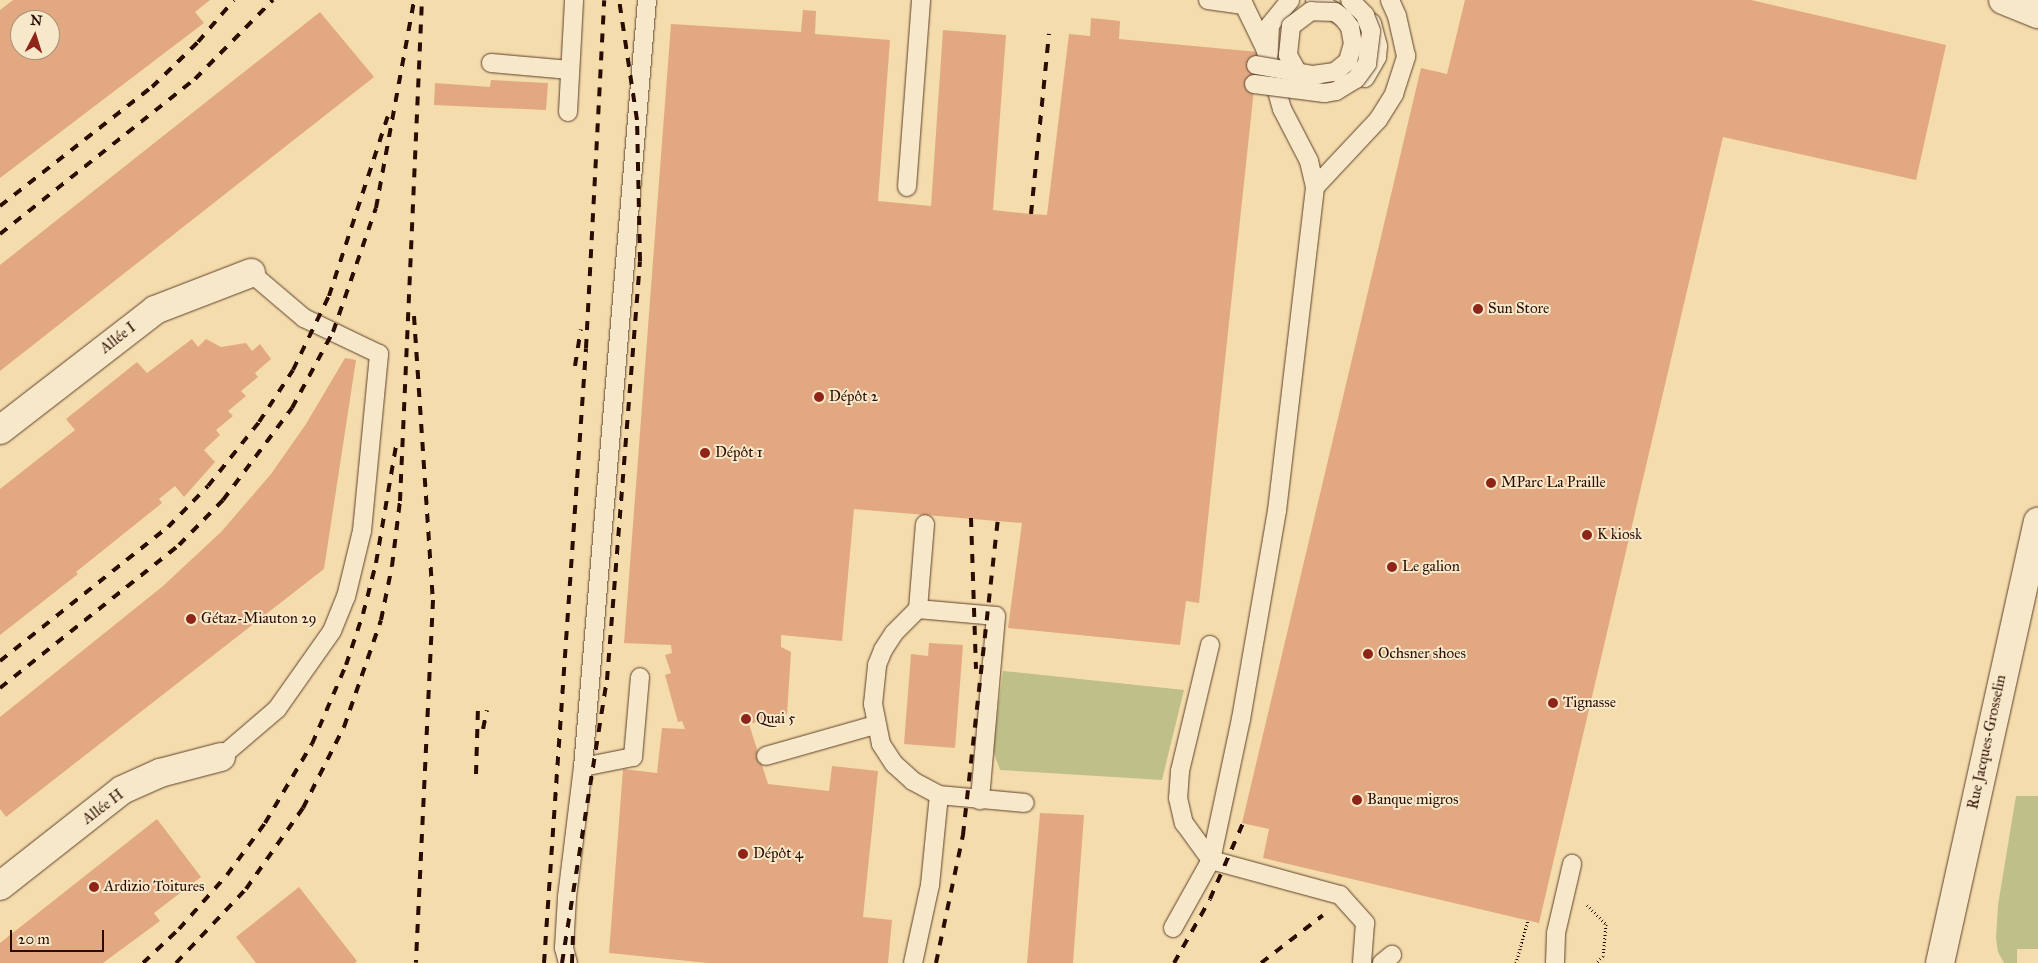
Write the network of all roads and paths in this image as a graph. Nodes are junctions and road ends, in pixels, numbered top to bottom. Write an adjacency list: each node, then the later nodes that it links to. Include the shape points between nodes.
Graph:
1 (574, 0): 14 (lane)
2 (647, 0): 29 (lane)
3 (921, 0): 17 (lane)
4 (1208, 0): 10 (lane)
5 (1290, 0): 7 (lane, bridge, via 1270,25 1270,57 1287,84 1325,98 1338,96 1360,85 1377,57 1374,28 1368,16)
6 (1315, 0): 13 (lane, bridge, via 1326,6 1343,17 1350,26 1355,47 1347,64 1338,73 1320,78 1309,76 1303,73 1297,71 1288,55 1291,26 1304,14 1322,10 1335,12 1350,27 1352,52 1343,67 1325,75 1313,75 1304,73 1294,72)
7 (1350, 0): 15 (lane, bridge, via 1365,15 1371,31 1368,64 1356,79 1342,88 1324,93)
8 (1390, 0): 18 (lane, via 1398,16 1406,56 1394,94 1378,120)
9 (2003, 0): 11 (street)
10 (1240, 2): 18 (lane, via 1265,48 1282,109 1309,161)
11 (2038, 14)
12 (490, 63): 14 (lane)
13 (1256, 65)
14 (570, 70): 16 (lane)
15 (1254, 84)
16 (568, 112)
17 (907, 187)
18 (1315, 187): 33 (lane, via 1277,511 1241,719)
19 (251, 273): 20 (street, Allée I, via 155,310); 28 (lane, via 304,318 379,354 362,531 346,597 332,631 277,709)
20 (0, 430)
21 (2038, 522): 45 (street, Rue Jacques-Grosselin)
22 (925, 524): 23 (lane)
23 (918, 609): 26 (lane, via 894,633 877,665); 31 (lane, via 996,616)
24 (1210, 646): 33 (lane, via 1180,771 1178,798 1184,823)
25 (640, 677): 29 (lane, via 632,757)
26 (875, 725): 27 (lane); 30 (lane, via 880,744 894,764 913,781)
27 (766, 756)
28 (221, 757): 35 (street, Allée H, via 160,773 122,790)
29 (583, 767): 39 (lane, via 567,897 564,948)
30 (939, 794): 31 (lane); 40 (lane, via 930,885)
31 (980, 800): 32 (lane)
32 (1025, 803)
33 (1211, 860): 38 (lane); 41 (lane, via 1326,888 1354,906 1365,923)
34 (1572, 864): 36 (lane)
35 (0, 886)
36 (1565, 893): 43 (lane, via 1556,932); 44 (path, via 1580,897 1606,924 1603,956)
37 (1528, 920): 42 (path)
38 (1173, 928)
39 (568, 963)
40 (913, 963)
41 (1362, 963)
42 (1516, 963)
43 (1554, 963)
44 (1596, 963)
45 (1940, 963)

